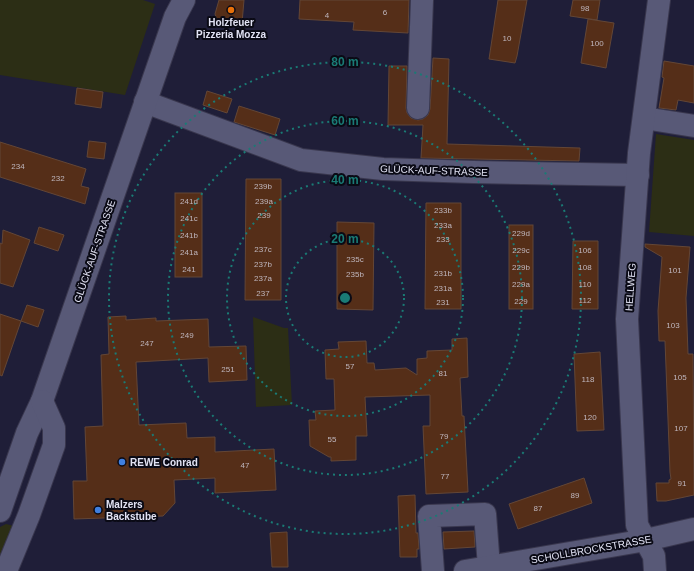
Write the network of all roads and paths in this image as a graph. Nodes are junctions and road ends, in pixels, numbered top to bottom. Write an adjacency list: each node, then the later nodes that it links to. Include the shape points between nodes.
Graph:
1 (422, 0): 5 (street)
2 (659, 0): 6 (street, HELLWEG)
3 (178, 6): 4 (street, GLÜCK-AUF-STRASSE)
4 (145, 102): 8 (street, GLÜCK-AUF-STRASSE, via 301,160 383,169); 9 (street, GLÜCK-AUF-STRASSE)
5 (418, 108)
6 (644, 118): 7 (street); 8 (street, HELLWEG)
7 (694, 126)
8 (638, 175): 12 (street, HELLWEG, via 627,319 637,525)
9 (42, 401): 10 (street, GLÜCK-AUF-STRASSE, via 27,433); 14 (street, via 54,428 54,446 30,515)
10 (0, 511)
11 (694, 529): 12 (street, SCHOLLBROCKSTRASSE)
12 (646, 540): 13 (street, SCHOLLBROCKSTRASSE); 17 (street, HELLWEG, via 654,556)
13 (489, 567): 15 (street, via 485,514 429,516); 16 (street, SCHOLLBROCKSTRASSE)
14 (6, 571)
15 (433, 571)
16 (465, 571)
17 (655, 571)

